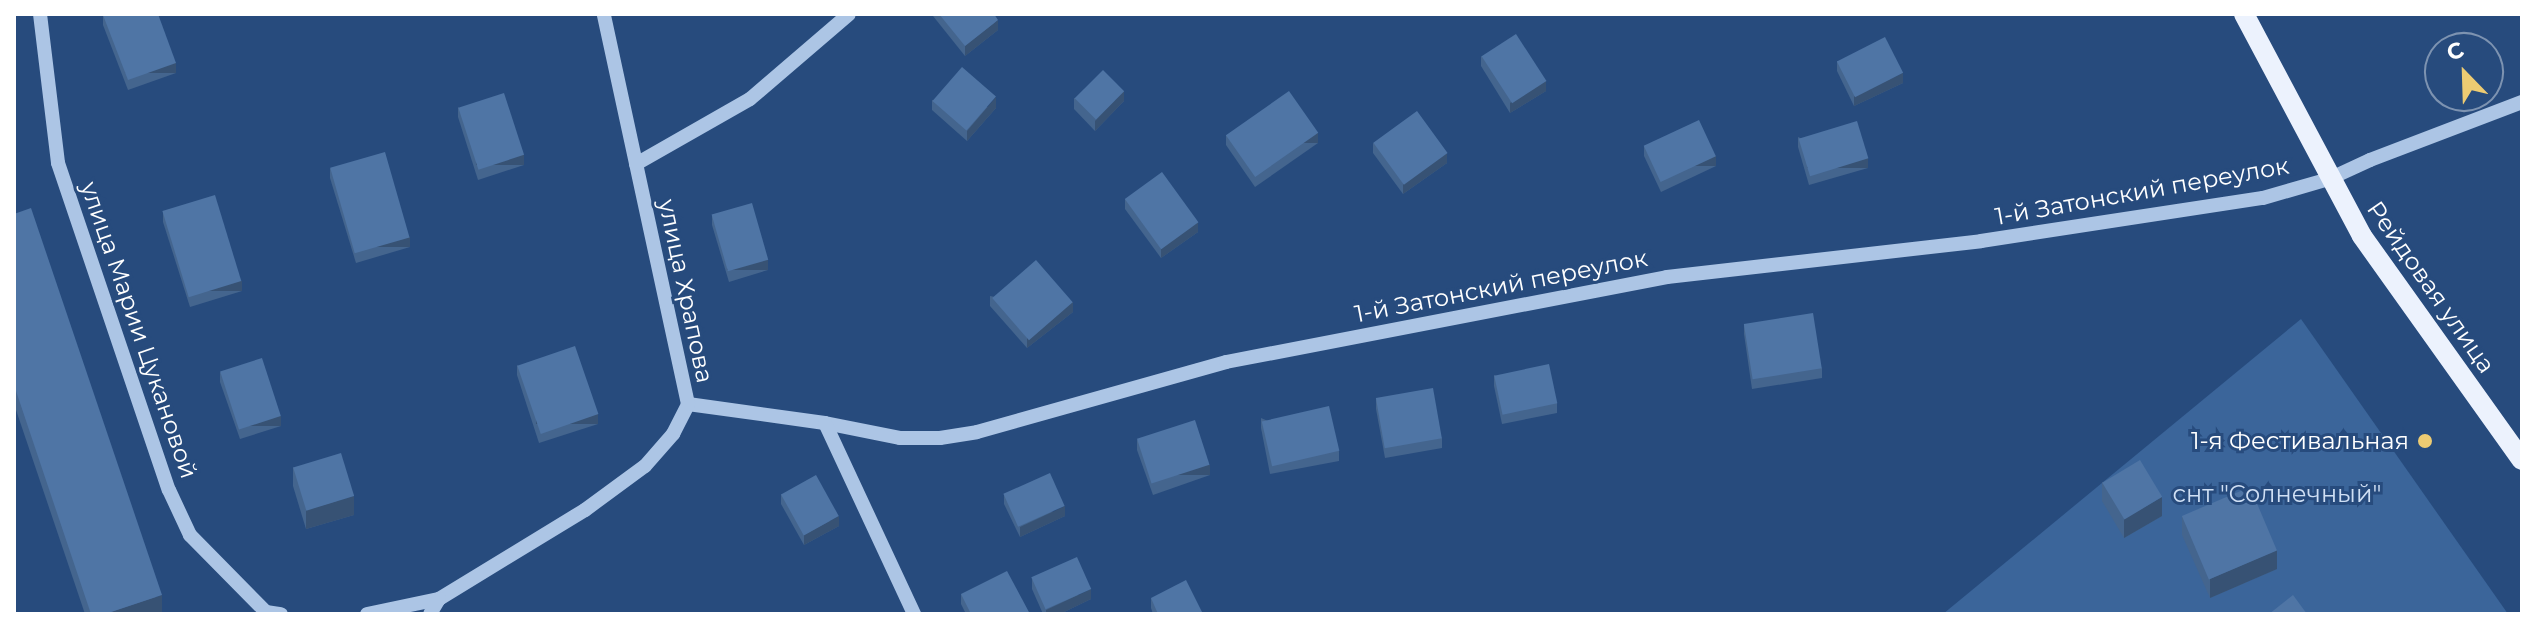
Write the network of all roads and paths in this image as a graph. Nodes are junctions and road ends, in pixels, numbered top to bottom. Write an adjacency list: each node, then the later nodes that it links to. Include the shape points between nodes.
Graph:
1 (40, 14): 12 (street, улица Марии Цукановой, via 58,163 169,490 190,535)
2 (604, 14): 6 (street, улица Храпова)
3 (849, 14): 6 (street, via 750,99)
4 (2244, 14): 7 (main road, Рейдовая улица)
5 (2522, 102): 7 (street, 1-й Затонский переулок)
6 (636, 164): 8 (street, улица Храпова)
7 (2329, 179): 9 (street, 1-й Затонский переулок, via 2263,198 1981,241 1652,279 1226,362 977,432 900,438); 10 (main road, Рейдовая улица, via 2362,236)
8 (688, 404): 9 (street, 1-й Затонский переулок); 11 (street, улица Храпова, via 673,434 645,466 585,510)
9 (825, 423): 15 (street)
10 (2522, 460)
11 (439, 599): 13 (street); 14 (street)
12 (271, 613)
13 (367, 614)
14 (430, 614)
15 (914, 614)

